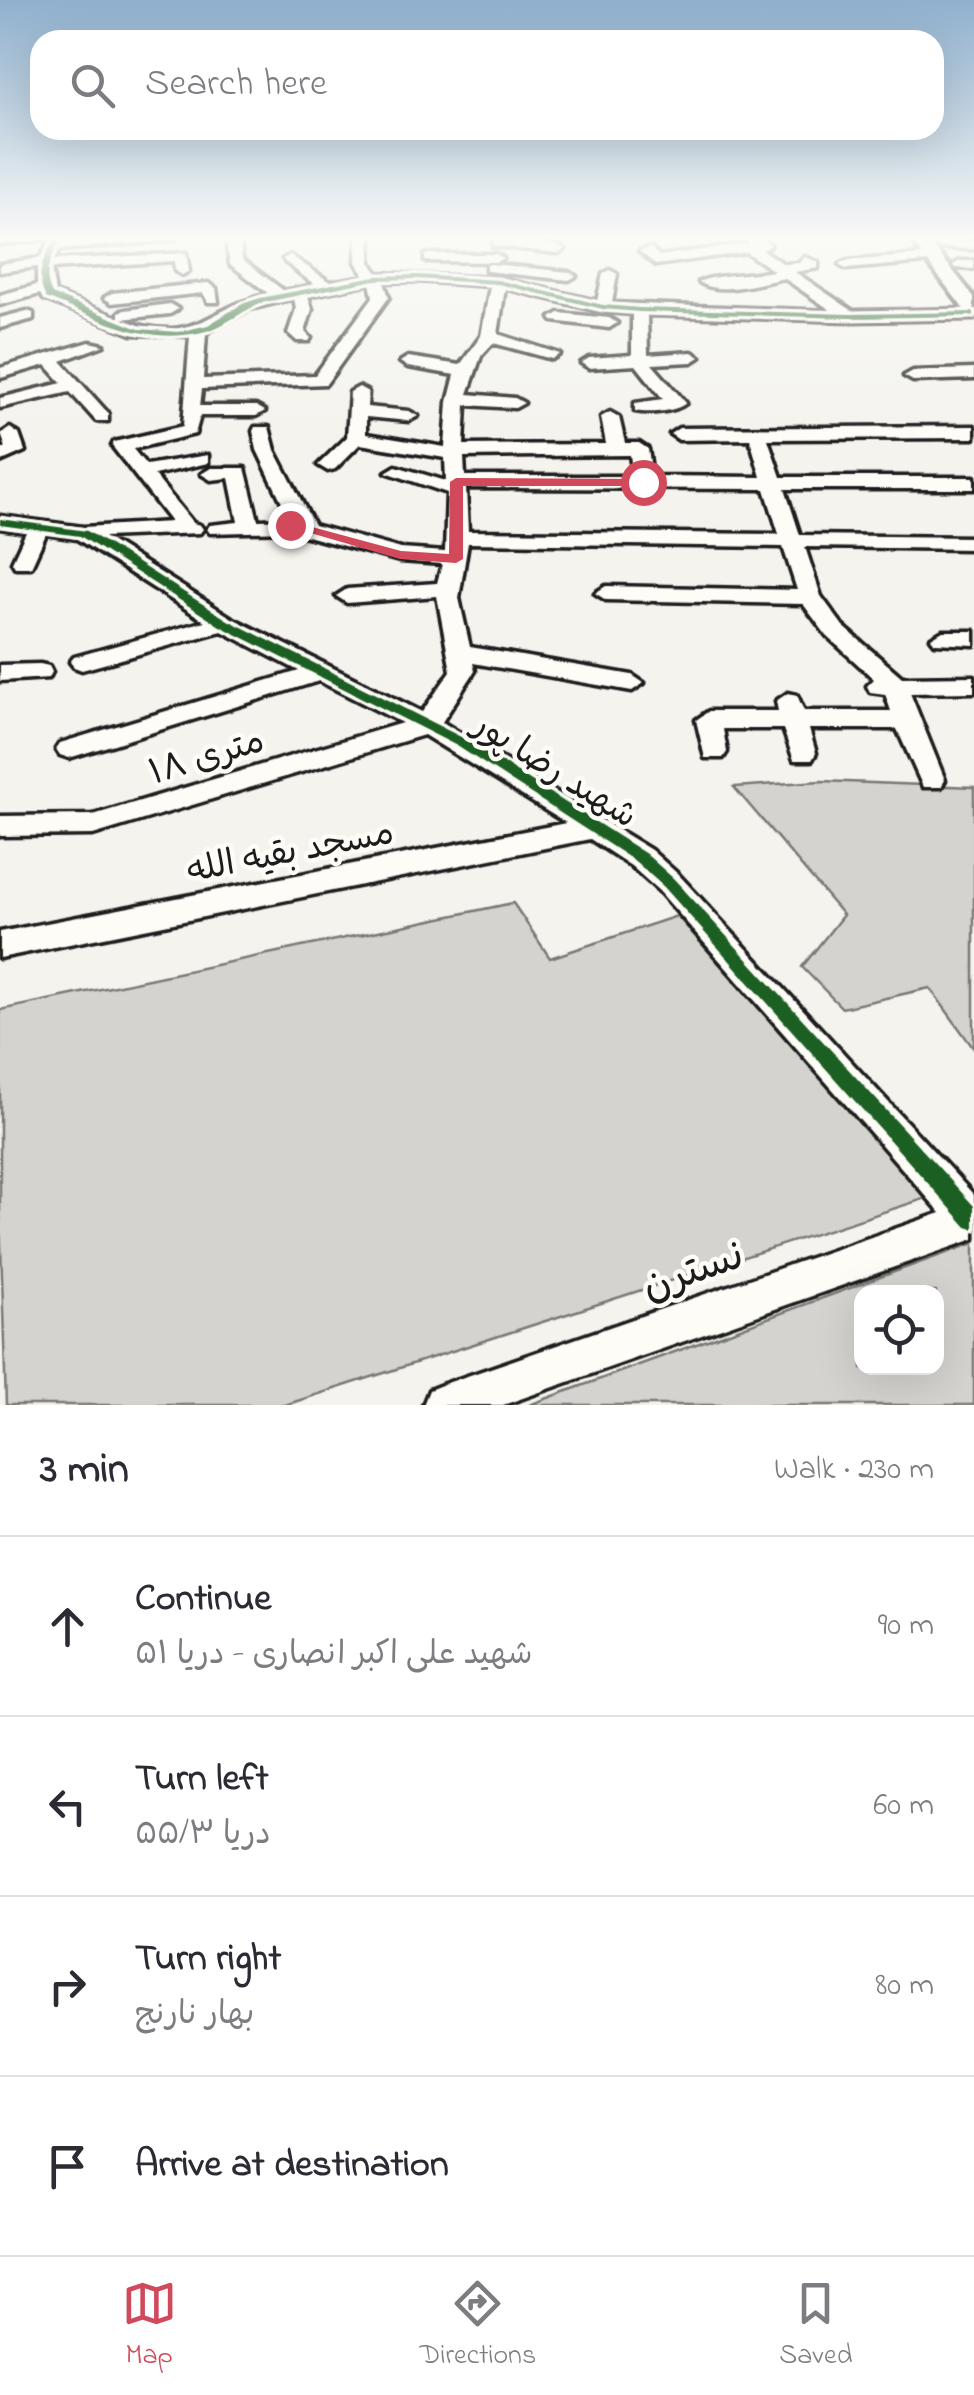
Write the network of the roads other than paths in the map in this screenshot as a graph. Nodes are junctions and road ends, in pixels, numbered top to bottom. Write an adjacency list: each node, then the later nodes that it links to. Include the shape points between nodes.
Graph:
1 (57, 302): 20 (street, via 127,328)
2 (159, 302): 13 (street)
3 (167, 302): 20 (street)
4 (261, 302): 19 (street)
5 (302, 302): 22 (street, via 296,327)
6 (378, 302): 34 (street, via 320,380)
7 (492, 302): 21 (street)
8 (587, 302): 11 (street)
9 (605, 302): 11 (street)
10 (830, 302): 15 (street)
11 (604, 307): 16 (street)
12 (974, 312): 15 (street)
13 (124, 315)
14 (27, 316): 18 (street)
15 (850, 316): 16 (street)
16 (638, 317): 17 (street); 26 (street)
17 (559, 318)
18 (0, 323)
19 (198, 332): 20 (street); 34 (street)
20 (178, 334)
21 (489, 337): 24 (street); 30 (street)
22 (304, 338)
23 (96, 345): 28 (street)
24 (552, 354)
25 (592, 354): 26 (street)
26 (639, 354): 27 (street); 39 (street, via 644,371 678,403)
27 (692, 357)
28 (50, 359): 31 (street); 35 (street)
29 (408, 362): 30 (street)
30 (464, 371): 36 (street)
31 (1, 373)
32 (974, 374): 33 (street)
33 (913, 376)
34 (194, 384): 43 (street)
35 (74, 386): 37 (street); 42 (street)
36 (460, 399): 38 (street); 50 (street)
37 (0, 403)
38 (515, 403)
39 (641, 407)
40 (409, 416): 48 (street, via 358,401)
41 (610, 416): 49 (street)
42 (102, 417)
43 (190, 422): 53 (street, via 121,446); 63 (street, via 259,421 266,450)
44 (974, 432): 45 (street)
45 (757, 433): 47 (street); 56 (street)
46 (10, 434): 51 (street, via 16,451)
47 (680, 434)
48 (356, 438): 50 (street); 52 (street)
49 (617, 449): 50 (street); 55 (street, via 639,449)
50 (453, 453): 58 (street)
51 (0, 456)
52 (328, 465)
53 (142, 472): 61 (street, via 206,466 238,472); 64 (street, via 191,530)
54 (396, 472): 58 (street)
55 (643, 482): 56 (street); 58 (street)
56 (773, 483): 57 (street); 65 (street)
57 (974, 483)
58 (456, 486): 67 (street)
59 (0, 522): 60 (street, شهید رضا پور)
60 (40, 527): 64 (street, شهید رضا پور); 68 (street)
61 (249, 528): 62 (street); 63 (street)
62 (216, 530)
63 (306, 530): 67 (street, via 400,555)
64 (84, 534): 73 (street, شهید رضا پور)
65 (792, 540): 66 (street); 67 (street); 72 (street)
66 (974, 543)
67 (457, 548): 69 (street)
68 (23, 562)
69 (448, 589): 71 (street); 76 (street)
70 (606, 594): 72 (street)
71 (347, 596)
72 (810, 597): 83 (street)
73 (224, 623): 77 (street); 80 (street, شهید رضا پور)
74 (943, 638): 75 (street)
75 (974, 638)
76 (460, 653): 81 (street); 86 (street, via 464,671)
77 (82, 662)
78 (0, 672): 79 (street)
79 (40, 672)
80 (321, 672): 86 (street, شهید رضا پور); 87 (street)
81 (632, 683)
82 (974, 684): 83 (street)
83 (886, 686): 85 (street)
84 (791, 711): 85 (street); 88 (street, via 710,720); 89 (street)
85 (906, 720): 90 (street)
86 (427, 726): 91 (street, ۱۸ متری, via 93,825); 92 (street, شهید رضا پور)
87 (69, 749)
88 (714, 752)
89 (803, 753)
90 (932, 780)
91 (0, 826)
92 (595, 828): 93 (street, مسجد بقیه الله); 94 (street, شهید رضا پور, via 669,883)
93 (0, 944)
94 (973, 1220): 95 (street, نسترن)
95 (444, 1405)

